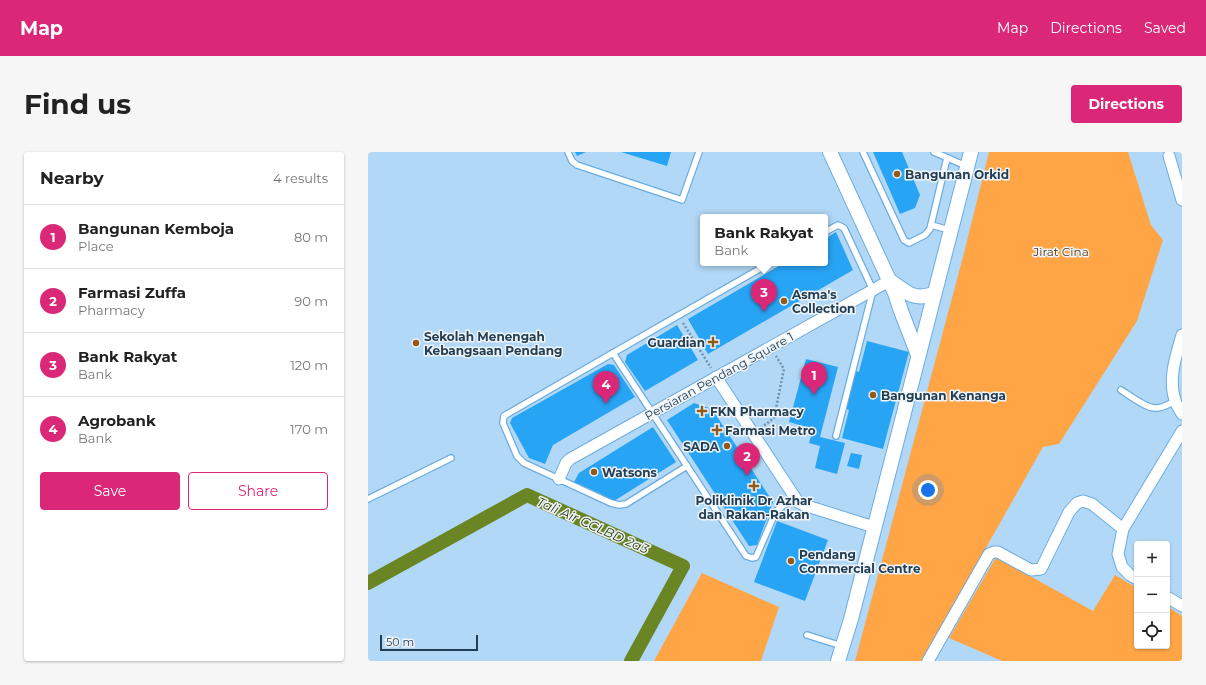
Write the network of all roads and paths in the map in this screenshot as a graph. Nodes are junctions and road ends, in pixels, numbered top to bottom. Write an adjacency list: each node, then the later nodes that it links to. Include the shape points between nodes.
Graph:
1 (568, 152): 2 (lane, via 577,165 682,200)
2 (699, 152)
3 (830, 152): 15 (street)
4 (863, 152): 11 (lane, via 905,242 911,243 926,235)
5 (934, 152): 8 (lane)
6 (971, 152): 9 (street)
7 (1169, 156): 10 (street)
8 (947, 158): 9 (lane); 11 (lane)
9 (967, 166): 13 (street)
10 (1182, 200)
11 (931, 225): 13 (lane)
12 (828, 230): 16 (lane, via 838,225 844,228)
13 (950, 230): 17 (street)
14 (765, 266): 18 (lane)
15 (892, 287): 16 (street, Persiaran Pendang Square 1); 17 (street, via 915,296); 19 (street); 23 (street)
16 (873, 290): 21 (street, Persiaran Pendang Square 1); 31 (lane)
17 (934, 294): 19 (street)
18 (679, 315): 22 (lane); 24 (path)
19 (924, 333): 23 (street)
20 (1182, 334): 26 (street, via 1172,384)
21 (771, 347): 24 (street, Persiaran Pendang Square 1); 30 (path, via 784,368 774,418)
22 (613, 353): 27 (lane); 34 (lane, via 503,418 520,460)
23 (918, 355): 37 (street)
24 (716, 377): 27 (street, Persiaran Pendang Square 1); 30 (street)
25 (1121, 390): 26 (lane, via 1154,408)
26 (1175, 401): 28 (street)
27 (652, 413): 33 (lane); 34 (street, Persiaran Pendang Square 1, via 570,459)
28 (1182, 414)
29 (1182, 431): 38 (street)
30 (753, 434): 35 (street)
31 (836, 436)
32 (451, 458): 36 (lane)
33 (687, 466): 34 (lane, via 622,505 611,504); 35 (lane, via 749,558 758,555 776,511)
34 (559, 479)
35 (795, 497): 37 (street, via 804,505)
36 (368, 499)
37 (874, 527): 43 (street)
38 (1123, 528): 39 (street, via 1118,554 1122,567); 45 (street, via 1092,504 1083,501 1076,503 1069,512 1041,569 1031,570 998,552 989,554)
39 (1134, 577)
40 (1170, 599): 41 (street)
41 (1182, 606)
42 (807, 634): 43 (lane)
43 (842, 646): 44 (street)
44 (838, 661)
45 (928, 661)

